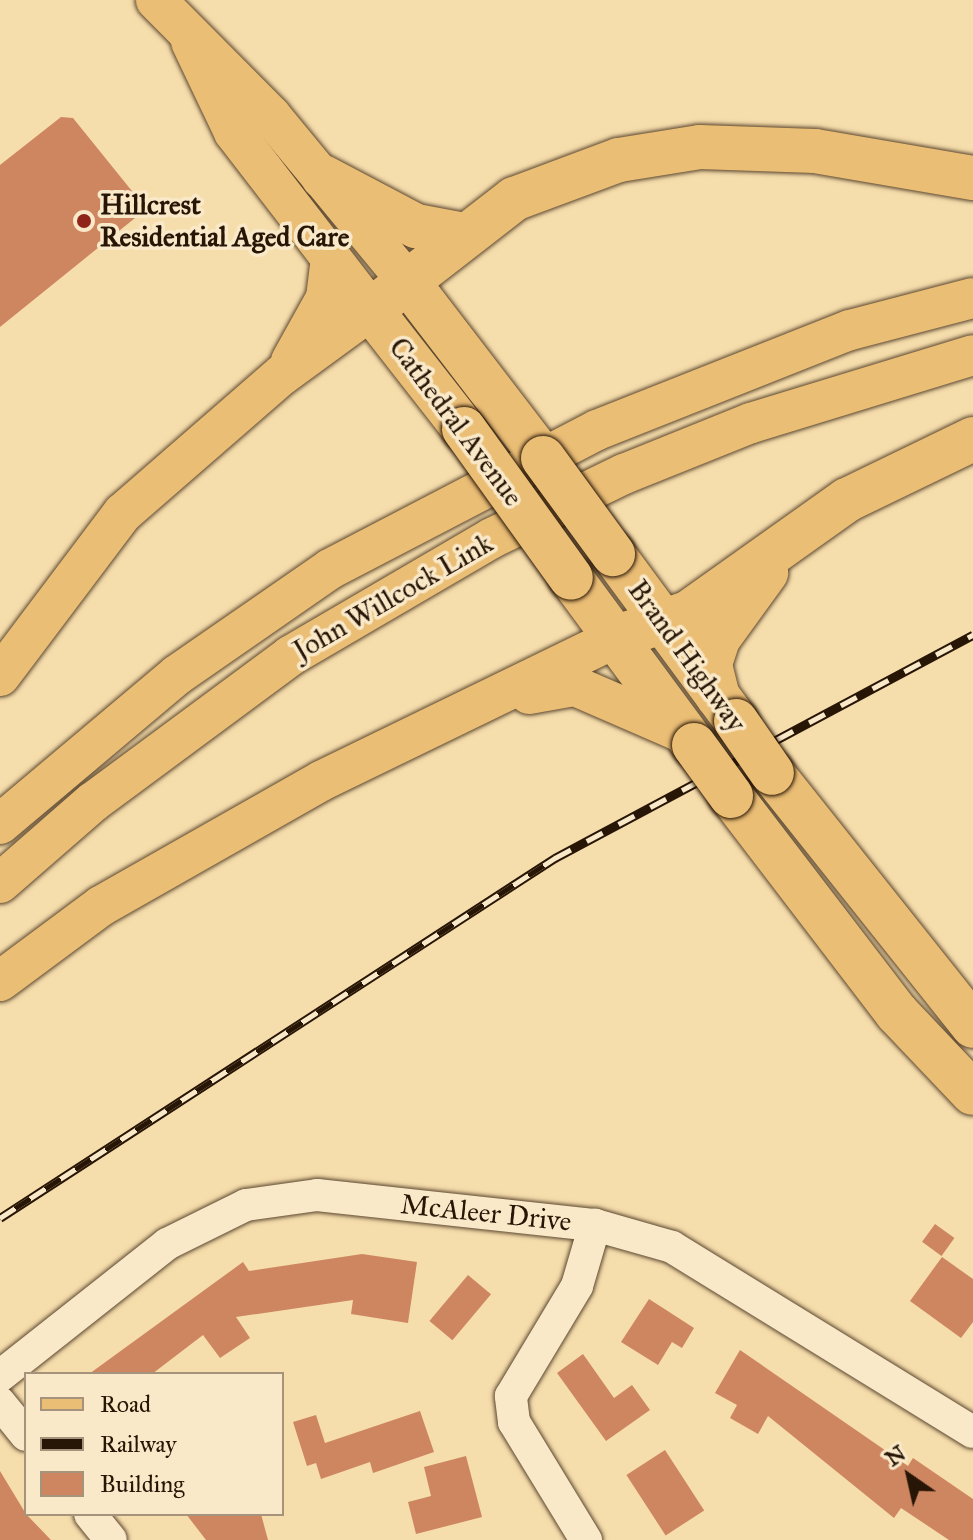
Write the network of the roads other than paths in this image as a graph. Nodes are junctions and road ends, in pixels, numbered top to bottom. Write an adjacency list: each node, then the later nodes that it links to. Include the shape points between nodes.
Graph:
1 (156, 0): 2 (main road, Cathedral Avenue)
2 (191, 42): 3 (main road, Cathedral Avenue, via 271,116); 6 (main road, Cathedral Avenue, via 234,132)
3 (323, 177): 5 (highway, via 416,226); 7 (main road, Cathedral Avenue)
4 (973, 178): 5 (highway, via 815,151 700,147 606,164 514,199)
5 (465, 235): 7 (highway)
6 (331, 258): 9 (main road, Cathedral Avenue); 11 (main road, via 326,298)
7 (407, 281): 9 (highway); 14 (highway, Brand Highway, bridge, via 507,405)
8 (973, 298): 20 (main road, John Willcock Link, via 850,330 597,430 330,569 177,675)
9 (371, 310): 11 (main road); 15 (highway, Cathedral Avenue, bridge)
10 (973, 355): 21 (main road, John Willcock Link, via 751,423 624,474 492,538 290,656 93,802)
11 (282, 375): 16 (main road, via 123,513)
12 (973, 439): 13 (highway, via 847,500)
13 (784, 550): 14 (highway); 18 (highway, via 718,639 710,664)
14 (666, 624): 15 (highway); 18 (highway, Brand Highway)
15 (617, 637): 17 (main road); 19 (highway, Cathedral Avenue)
16 (0, 676)
17 (502, 699): 19 (main road, via 575,686); 22 (main road, via 321,781 101,906)
18 (727, 709): 23 (highway, Brand Highway, bridge)
19 (691, 740): 24 (highway, Cathedral Avenue, bridge, via 897,1013)
20 (0, 824)
21 (0, 883)
22 (0, 981)
23 (973, 1026)
24 (973, 1093)
25 (595, 1225): 26 (street, McAleer Drive, via 317,1195 246,1205 167,1244); 28 (street, McAleer Drive, via 672,1247 745,1286); 32 (street, via 577,1286 511,1396 514,1422)
26 (0, 1376)
27 (0, 1403): 29 (street)
28 (973, 1432)
29 (24, 1433)
30 (92, 1516): 31 (street)
31 (111, 1540)
32 (586, 1540)

